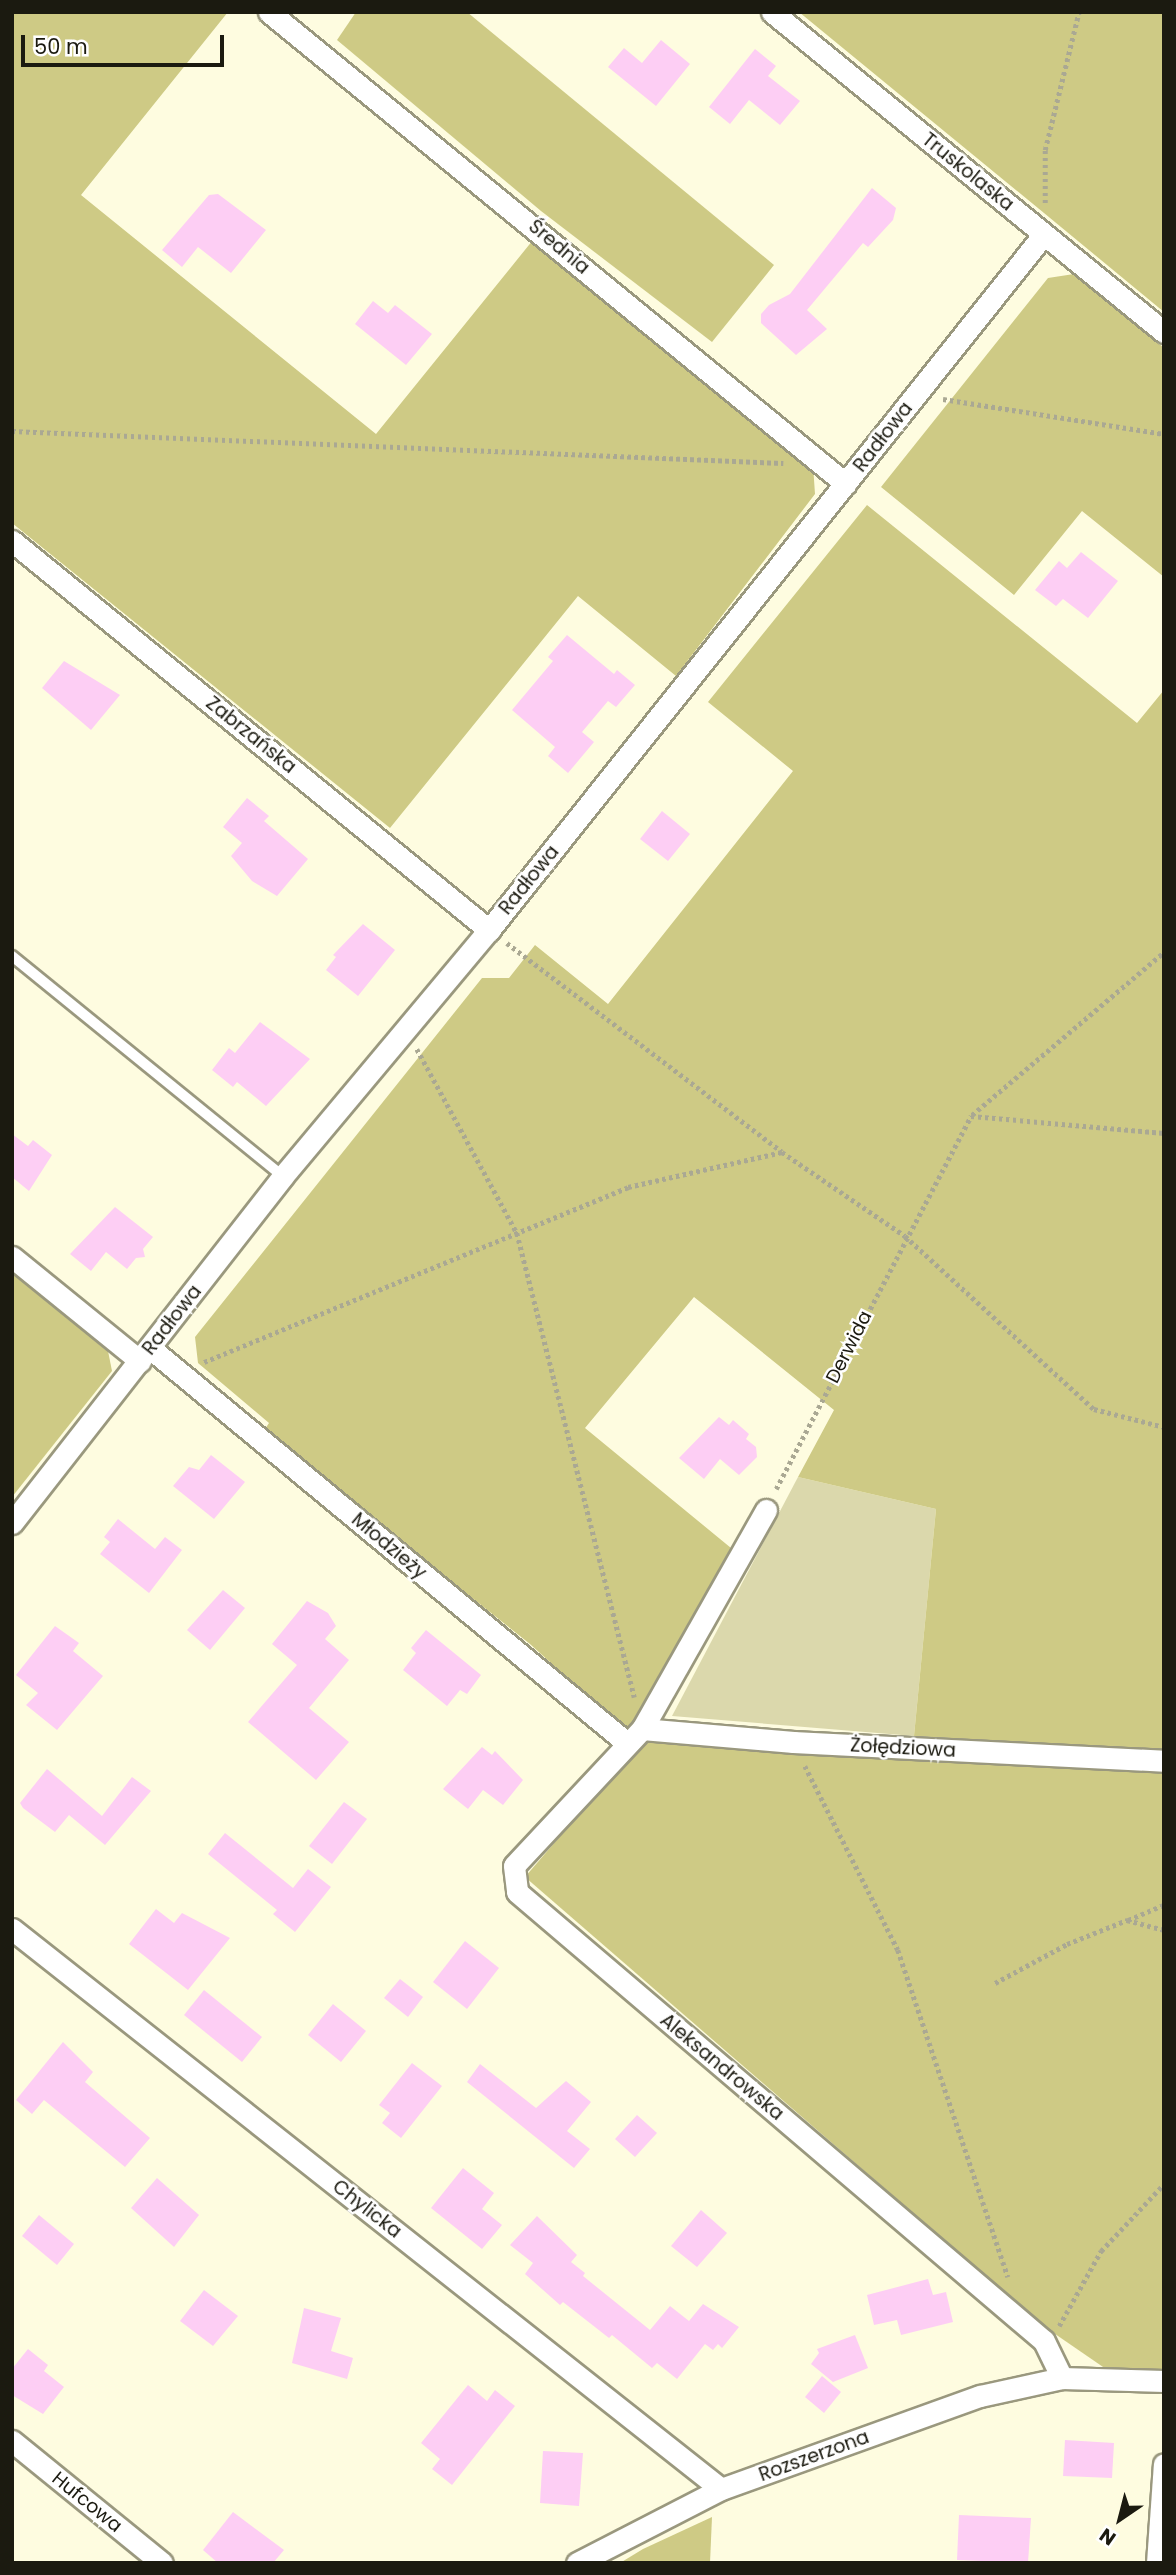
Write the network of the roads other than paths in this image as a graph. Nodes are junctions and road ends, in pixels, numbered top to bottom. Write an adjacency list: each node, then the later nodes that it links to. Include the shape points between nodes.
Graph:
1 (269, 12): 5 (street, Średnia)
2 (772, 12): 3 (street, Truskolaska)
3 (1044, 234): 4 (street, Truskolaska); 5 (street, Radłowa)
4 (1164, 332)
5 (845, 484): 7 (street, Radłowa)
6 (12, 541): 7 (street, Zabrzańska)
7 (489, 930): 9 (street, Radłowa)
8 (12, 956): 9 (lane)
9 (284, 1175): 11 (street, Radłowa)
10 (12, 1257): 11 (street, Młodzieży)
11 (146, 1354): 13 (street, Radłowa); 14 (street, Młodzieży, via 185,1377)
12 (766, 1510): 14 (street)
13 (12, 1523)
14 (635, 1736): 15 (street, Żołędziowa); 17 (street, Aleksandrowska, via 520,1857 514,1866 517,1892 1044,2342)
15 (1164, 1761)
16 (12, 1929): 21 (street, Chylicka)
17 (1062, 2378): 18 (street, Rozszerzona); 21 (street, Rozszerzona, via 979,2396)
18 (1164, 2381)
19 (12, 2441): 22 (street, Hufcowa)
20 (1164, 2464): 24 (street)
21 (721, 2489): 23 (street, Rozszerzona)
22 (162, 2563)
23 (577, 2563)
24 (1157, 2563)

